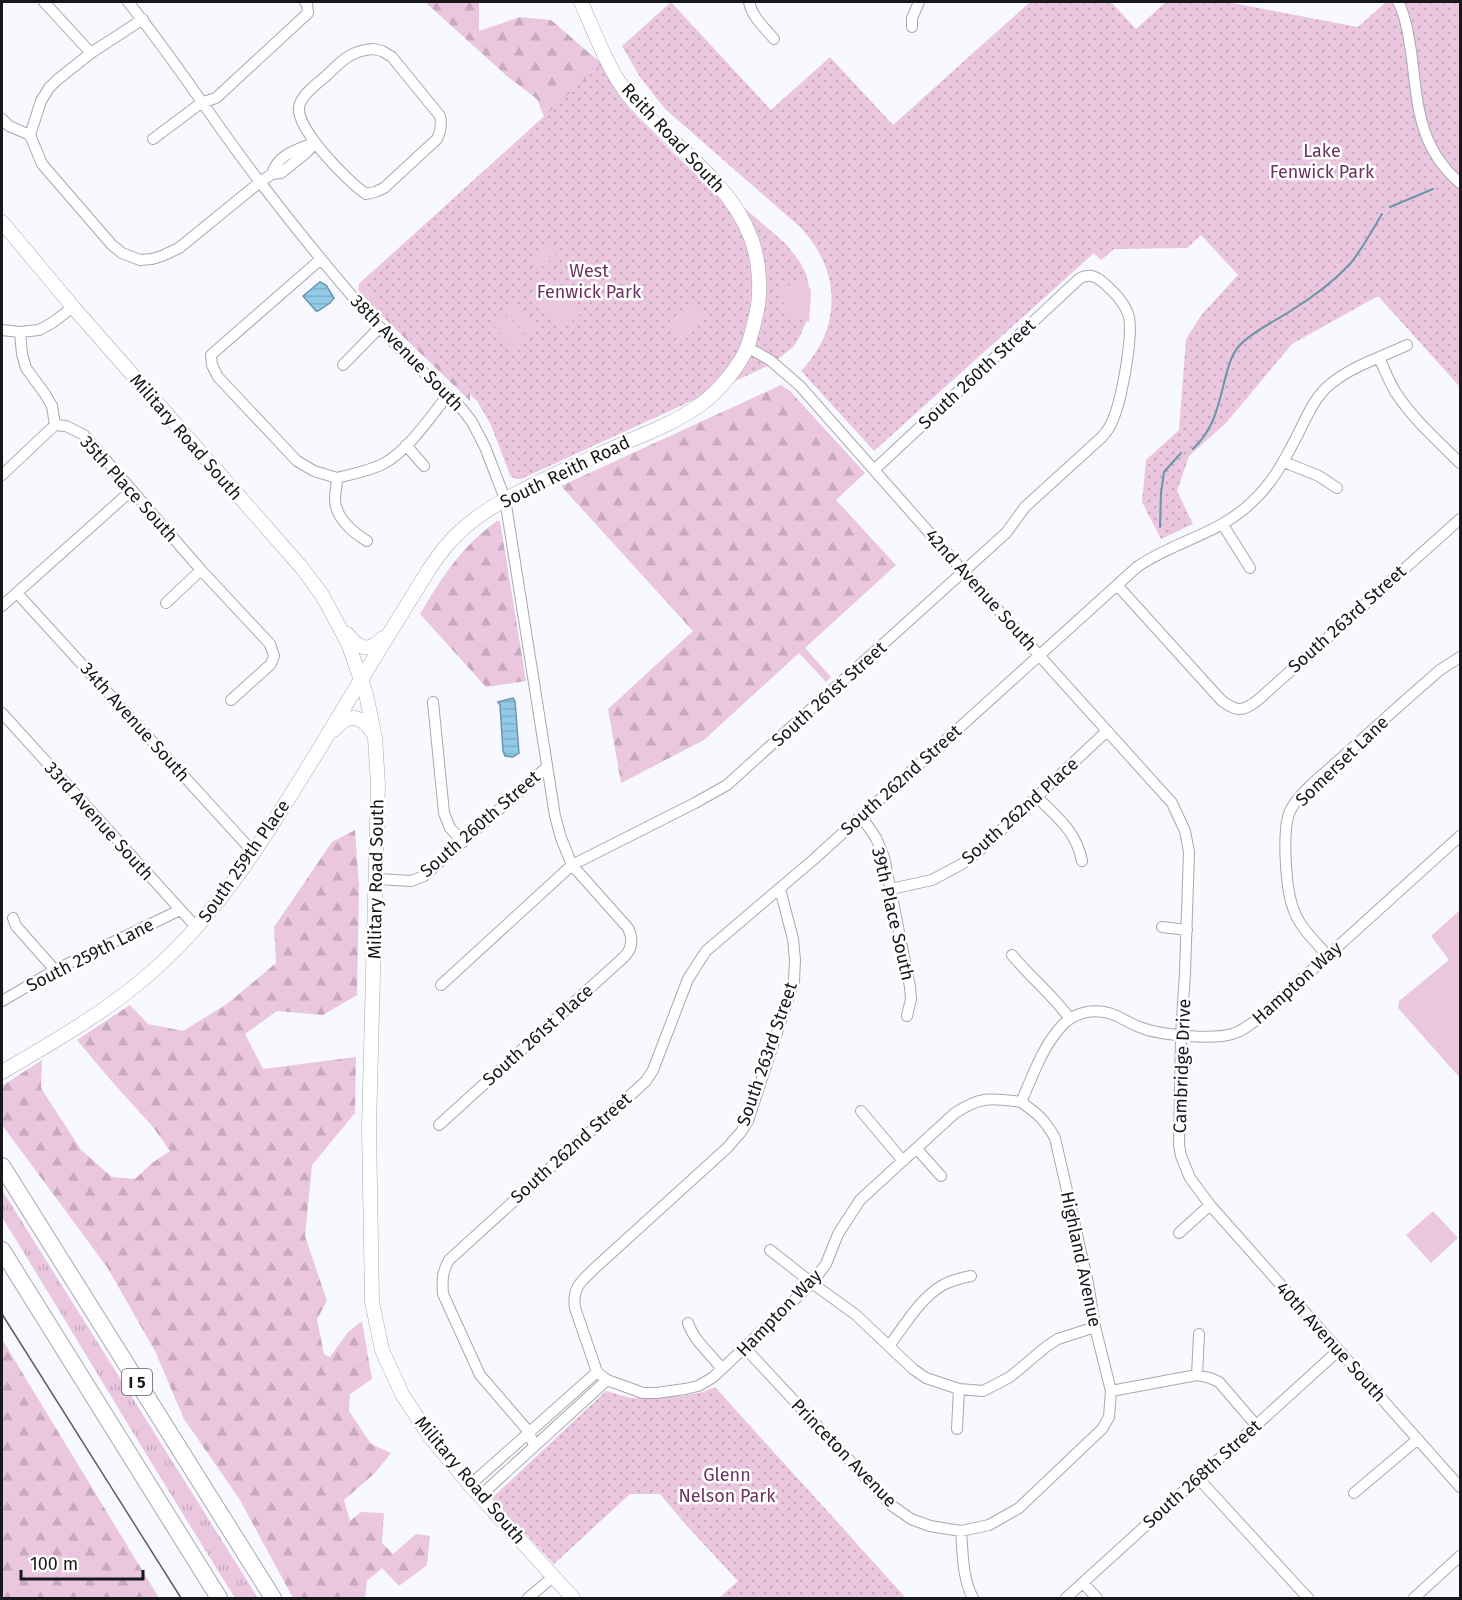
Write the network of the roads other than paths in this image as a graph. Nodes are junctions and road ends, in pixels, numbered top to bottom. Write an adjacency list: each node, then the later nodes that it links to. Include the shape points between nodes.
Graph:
1 (44, 2): 11 (street)
2 (128, 2): 8 (street, 38th Avenue South)
3 (305, 2): 12 (street, via 308,13 216,98)
4 (581, 2): 27 (main road, Reith Road South, via 627,93 722,188 742,218 752,240 758,270 758,310)
5 (749, 2): 10 (street, via 756,18)
6 (920, 2): 9 (street)
7 (1398, 2): 18 (street, via 1407,24 1423,129 1438,160)
8 (143, 19): 11 (street); 12 (street, 38th Avenue South)
9 (912, 27)
10 (774, 39)
11 (91, 53): 14 (street, via 49,88)
12 (201, 103): 15 (street); 17 (street, 38th Avenue South)
13 (2, 119): 14 (street)
14 (30, 135): 17 (street, via 42,164 87,218 122,254 140,260 152,260 179,248)
15 (153, 140)
16 (315, 143): 16 (street, via 300,117 299,106 305,96 345,58 373,49 392,57 440,116 442,125 436,139 384,188 366,194); 17 (street, via 281,173)
17 (260, 182): 20 (street, 38th Avenue South)
18 (1461, 183)
19 (2, 222): 21 (main road, Military Road South)
20 (321, 259): 22 (street, 38th Avenue South); 38 (street, via 211,355 218,377 297,461)
21 (73, 307): 25 (street, via 39,330); 52 (main road, Military Road South, via 302,568)
22 (380, 327): 29 (street); 30 (street, 38th Avenue South)
23 (1130, 329): 36 (street, South 260th Street, via 1127,312 1118,297 1108,286 1085,276); 47 (street, South 261st Street, via 1125,374 1110,428 1025,507 1006,533)
24 (2, 330): 25 (street)
25 (20, 332): 31 (street, via 26,368 52,406)
26 (1407, 345): 28 (street, South 262nd Street)
27 (747, 347): 36 (street, 42nd Avenue South, via 770,360 800,386); 41 (main road, South Reith Road, via 720,386 696,408)
28 (1379, 358): 33 (street, South 262nd Street, via 1348,371 1326,388); 34 (street, via 1399,398)
29 (343, 365)
30 (448, 395): 32 (street); 41 (street, 38th Avenue South, via 472,422)
31 (55, 425): 37 (street); 40 (street, 35th Place South, via 84,435)
32 (406, 445): 35 (street); 38 (street, via 382,464)
33 (1284, 462): 39 (street); 43 (street, South 262nd Street, via 1253,502)
34 (1461, 463)
35 (424, 466)
36 (874, 470): 47 (street, 42nd Avenue South)
37 (2, 475)
38 (337, 478): 44 (street, via 334,500 339,513)
39 (1337, 488)
40 (132, 490): 46 (street, 35th Place South); 49 (street)
41 (505, 499): 53 (main road, South Reith Road, via 467,525 448,544); 63 (street, 38th Avenue South)
42 (1461, 519): 48 (street, South 263rd Street, via 1241,710 1230,707 1210,689)
43 (1223, 525): 45 (street); 48 (street, South 262nd Street, via 1154,556)
44 (367, 541)
45 (1250, 568)
46 (201, 570): 50 (street); 57 (street, 35th Place South, via 270,644 274,656 271,664)
47 (964, 572): 54 (street, 42nd Avenue South); 71 (street, South 261st Street, via 727,785)
48 (1117, 585): 54 (street, South 262nd Street)
49 (17, 592): 51 (street); 68 (street, 34th Avenue South)
50 (166, 603)
51 (2, 606)
52 (339, 625): 53 (main road, via 365,648 375,646); 56 (main road, Military Road South)
53 (393, 628): 56 (main road, South Reith Road)
54 (1039, 655): 60 (street, 42nd Avenue South); 65 (street, South 262nd Street)
55 (1461, 657): 81 (street, Somerset Lane, via 1424,684 1313,784 1290,810 1286,842 1293,909 1307,933)
56 (362, 678): 61 (main road, Military Road South); 62 (main road, South 259th Place)
57 (231, 700)
58 (433, 702): 67 (street, via 444,813 450,828)
59 (2, 713): 75 (street, 33rd Avenue South)
60 (1107, 731): 64 (street, South 262nd Place); 69 (street, 42nd Avenue South, via 1172,803 1185,831)
61 (375, 738): 62 (main road, via 363,721 348,719); 72 (main road, Military Road South)
62 (318, 750): 68 (main road, South 259th Place)
63 (547, 766): 67 (street, South 260th Street); 71 (street, 38th Avenue South, via 555,816)
64 (1037, 797): 70 (street, via 1068,828); 74 (street, South 262nd Place, via 962,864 932,880)
65 (861, 816): 73 (street, South 262nd Street); 74 (street, 39th Place South, via 879,845)
66 (1461, 836): 81 (street, Hampton Way)
67 (463, 842): 72 (street, South 260th Street, via 418,879)
68 (253, 852): 78 (main road, South 259th Place)
69 (1189, 852): 79 (street, Cambridge Drive)
70 (1082, 861)
71 (572, 865): 83 (street, South 261st Street); 91 (street, South 261st Place, via 628,927 631,949)
72 (377, 879): 122 (main road, Military Road South, via 369,1126 372,1302 382,1350 402,1394 430,1437)
73 (780, 889): 110 (street, South 263rd Street, via 793,939 794,981 748,1121 727,1148 578,1284 573,1299); 117 (street, South 262nd Street, via 706,951 688,979 646,1081 455,1253 444,1269 443,1294 480,1375)
74 (891, 889): 85 (street, 39th Place South, via 910,987)
75 (180, 910): 78 (street, 33rd Avenue South); 82 (street, South 259th Lane)
76 (13, 918): 82 (street)
77 (1162, 927): 79 (street)
78 (197, 928): 88 (main road, South 259th Place, via 156,969 114,1002)
79 (1187, 930): 87 (street, Cambridge Drive)
80 (1012, 956): 86 (street)
81 (1328, 956): 87 (street, Hampton Way, via 1260,1017 1234,1034)
82 (55, 970): 84 (street, South 259th Lane)
83 (441, 985)
84 (2, 1001)
85 (907, 1016)
86 (1070, 1019): 87 (street, Hampton Way, via 1100,1011 1140,1028); 89 (street, via 1052,1039)
87 (1181, 1035): 96 (street, Cambridge Drive, via 1179,1145 1190,1179)
88 (2, 1072)
89 (1021, 1102): 92 (street, Hampton Way, via 995,1098 970,1104); 104 (street, Highland Avenue, via 1041,1117 1056,1138)
90 (861, 1111): 93 (street)
91 (439, 1125)
92 (917, 1149): 93 (street, Hampton Way); 95 (street)
93 (903, 1161): 102 (street, Hampton Way, via 860,1200)
94 (2, 1166): 129 (highway, I 5)
95 (942, 1176)
96 (1202, 1196): 97 (street, 40th Avenue South)
97 (1210, 1205): 98 (street); 108 (street, 40th Avenue South)
98 (1179, 1233)
99 (2, 1250): 128 (highway, I 5)
100 (770, 1250): 102 (street)
101 (971, 1276): 106 (street, via 955,1279 931,1293)
102 (812, 1283): 106 (street, via 856,1315); 107 (street, Hampton Way)
103 (688, 1323): 109 (street, via 691,1333)
104 (1095, 1327): 113 (street, via 1058,1339 1010,1377 983,1390); 114 (street, Highland Avenue)
105 (1199, 1334): 111 (street)
106 (889, 1346): 113 (street, via 926,1378)
107 (745, 1348): 109 (street, Hampton Way); 124 (street, Princeton Avenue, via 891,1505 911,1519)
108 (1339, 1350): 115 (street, South 268th Street); 118 (street, 40th Avenue South)
109 (722, 1369): 112 (street, Hampton Way, via 698,1386 656,1393 643,1393)
110 (597, 1371): 112 (street, Hampton Way); 117 (street)
111 (1197, 1375): 114 (street); 115 (street, via 1219,1382)
112 (607, 1380): 119 (street)
113 (959, 1389): 116 (street)
114 (1111, 1391): 124 (street, Highland Avenue, via 1109,1417 1102,1429 1019,1508 989,1525)
115 (1256, 1425): 120 (street, South 268th Street)
116 (957, 1429)
117 (529, 1432): 119 (street); 122 (street)
118 (1418, 1439): 121 (street, 40th Avenue South); 123 (street)
119 (534, 1446): 122 (street)
120 (1198, 1478): 127 (street, South 268th Street); 135 (street)
121 (1461, 1487)
122 (475, 1490): 126 (main road, Military Road South)
123 (1354, 1493)
124 (961, 1531): 132 (street, via 965,1579)
125 (1461, 1556): 136 (street)
126 (553, 1577): 130 (street); 131 (main road, Military Road South)
127 (1083, 1583): 133 (street, South 268th Street); 134 (street)
128 (219, 1599)
129 (273, 1599)
130 (528, 1599)
131 (573, 1599)
132 (973, 1599)
133 (1066, 1599)
134 (1097, 1599)
135 (1308, 1599)
136 (1414, 1599)

